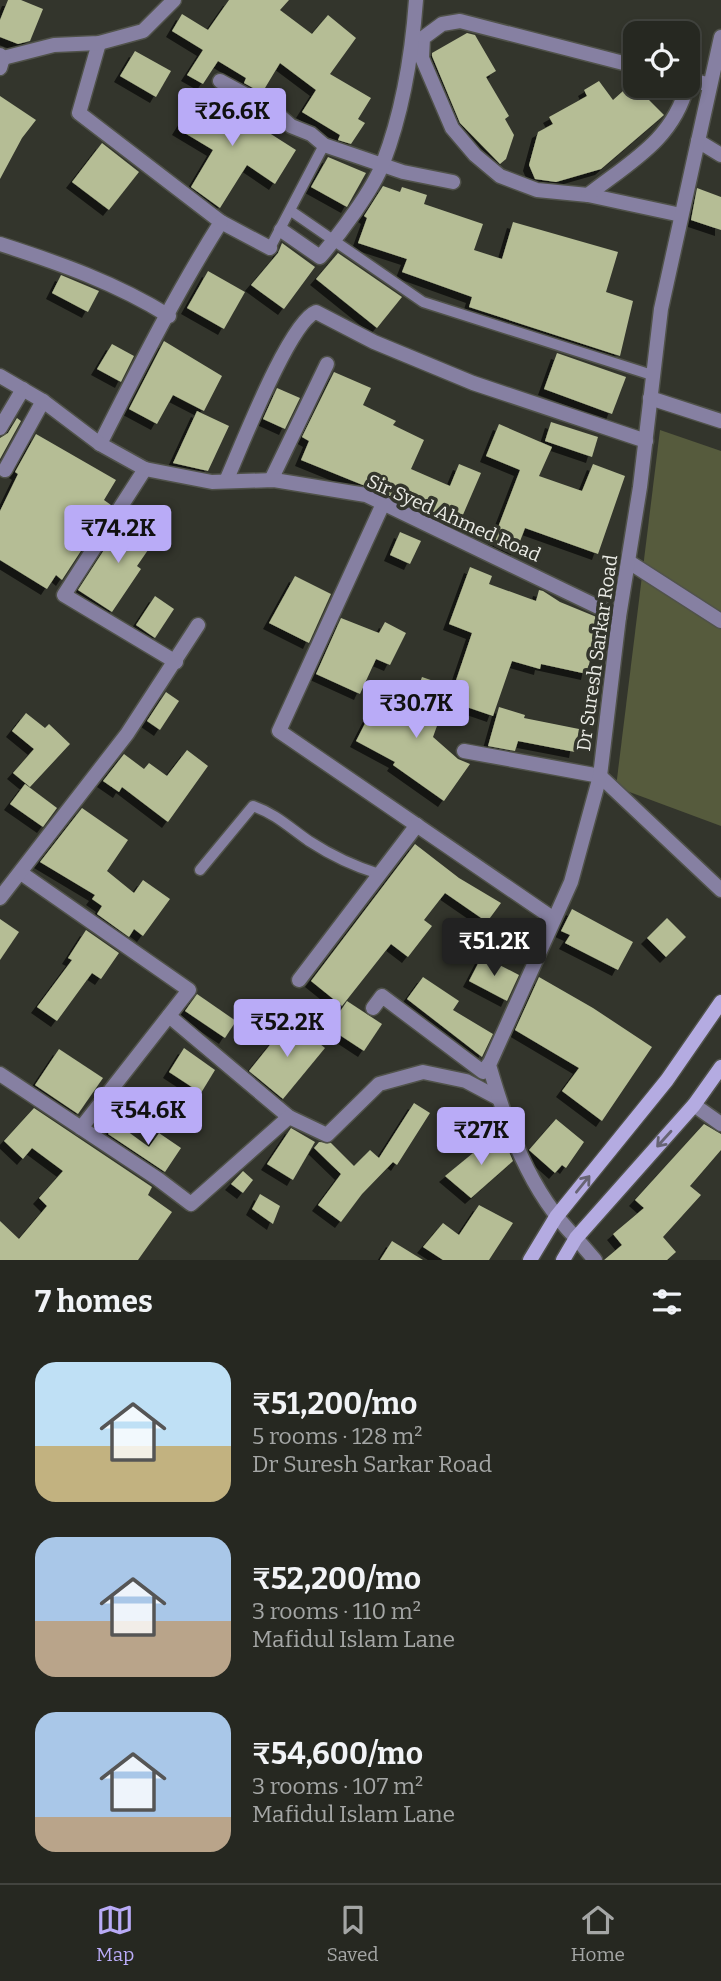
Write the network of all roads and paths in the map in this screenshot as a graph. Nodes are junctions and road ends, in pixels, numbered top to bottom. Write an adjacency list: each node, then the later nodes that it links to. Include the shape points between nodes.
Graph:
1 (174, 0): 4 (street, via 143,31)
2 (416, 0): 14 (street, via 411,64)
3 (721, 37): 9 (street, Dr Suresh Sarkar Road)
4 (99, 43): 5 (street, via 54,45); 19 (street, via 79,113)
5 (1, 60)
6 (623, 62): 16 (street, via 460,21 442,24 423,38 422,58 452,128 475,155 500,176 537,190)
7 (220, 81): 12 (street)
8 (700, 84): 9 (street)
9 (710, 85): 11 (street, Dr Suresh Sarkar Road)
10 (684, 98): 16 (street, via 663,136)
11 (698, 141): 13 (street); 18 (street, Dr Suresh Sarkar Road)
12 (324, 145): 14 (street); 17 (lane)
13 (721, 155)
14 (383, 165): 15 (street); 21 (street)
15 (453, 181)
16 (588, 195): 18 (street)
17 (291, 211): 20 (lane); 21 (lane)
18 (681, 215): 26 (street, Dr Suresh Sarkar Road)
19 (221, 222): 23 (street); 24 (street, via 184,280)
20 (281, 230): 21 (street, via 320,257); 23 (lane)
21 (335, 241): 26 (lane, via 423,302)
22 (0, 244): 24 (street, via 69,266 137,296)
23 (270, 248)
24 (169, 316): 34 (street)
25 (327, 364): 37 (street)
26 (652, 375): 29 (street, Dr Suresh Sarkar Road)
27 (0, 376): 28 (street, Sir Syed Ahmed Road)
28 (23, 389): 30 (street, Sir Syed Ahmed Road); 32 (street)
29 (650, 398): 31 (street); 33 (street, Dr Suresh Sarkar Road)
30 (43, 401): 34 (street, Sir Syed Ahmed Road); 36 (street)
31 (721, 422)
32 (0, 428)
33 (646, 441): 38 (street, via 473,383 316,312 303,321 292,339); 40 (street, Dr Suresh Sarkar Road)
34 (100, 444): 35 (street, Sir Syed Ahmed Road)
35 (145, 469): 38 (street, Sir Syed Ahmed Road); 44 (street, via 64,595)
36 (5, 470)
37 (271, 480): 38 (street, Sir Syed Ahmed Road); 39 (street, Sir Syed Ahmed Road, via 366,495)
38 (226, 481)
39 (382, 506): 41 (street, Sir Syed Ahmed Road); 47 (street, via 279,731)
40 (629, 562): 41 (street, Dr Suresh Sarkar Road); 42 (street)
41 (619, 617): 46 (street, Dr Suresh Sarkar Road)
42 (721, 621)
43 (198, 625): 44 (street)
44 (176, 662): 49 (street)
45 (464, 751): 46 (street)
46 (600, 776): 51 (street); 53 (street, Dr Suresh Sarkar Road, via 571,882)
47 (416, 825): 50 (street); 53 (street)
48 (200, 870): 50 (lane, via 253,806 272,813 345,863)
49 (22, 873): 52 (street); 57 (street, via 189,990)
50 (379, 874): 54 (street)
51 (721, 890)
52 (0, 898)
53 (554, 919): 58 (street, Dr Suresh Sarkar Road)
54 (299, 980)
55 (721, 1002): 66 (main road, one-way to 55, via 667,1080)
56 (373, 1008): 58 (street, via 382,996 483,1072)
57 (169, 1016): 63 (street); 65 (street)
58 (489, 1064): 61 (street)
59 (721, 1067): 62 (main road)
60 (0, 1074): 65 (street)
61 (498, 1098): 63 (street, via 466,1081 423,1072 379,1084 327,1135); 66 (street, via 528,1174)
62 (694, 1105): 64 (street); 67 (main road, one-way to 67)
63 (289, 1117): 65 (street, via 191,1205)
64 (721, 1124)
65 (81, 1128)
66 (556, 1217): 67 (street); 68 (main road)
67 (576, 1238): 69 (main road); 70 (street)
68 (530, 1260)
69 (563, 1260)
70 (596, 1260)

